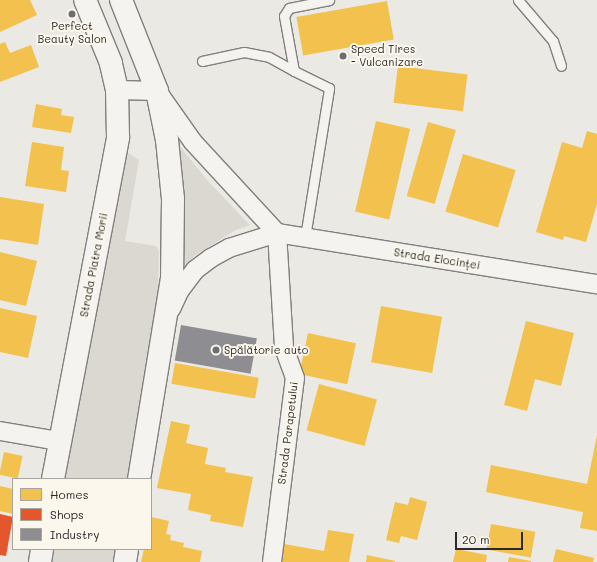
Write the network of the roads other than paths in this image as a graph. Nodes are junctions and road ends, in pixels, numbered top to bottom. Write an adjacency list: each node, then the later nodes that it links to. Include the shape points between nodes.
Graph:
1 (85, 0): 8 (street, Strada Piatra Morii, via 111,63)
2 (121, 0): 9 (street)
3 (329, 0): 7 (lane, via 289,8 284,16)
4 (518, 0): 6 (lane, via 553,41)
5 (202, 61): 7 (lane, via 244,52 269,57)
6 (561, 66)
7 (294, 71): 11 (lane, via 328,88)
8 (116, 90): 9 (street); 15 (street, Strada Piatra Morii, via 118,122 115,159)
9 (157, 91): 10 (street, via 193,142); 13 (street, via 167,140 173,200 172,278)
10 (277, 232): 11 (street, Strada Elocinței); 13 (street, via 229,248 195,270 180,290); 22 (street, Strada Parapetului, via 284,347 296,378)
11 (305, 237): 12 (street, Strada Elocinței)
12 (597, 284)
13 (167, 317): 17 (street)
14 (0, 431): 15 (street)
15 (59, 441): 16 (street, Strada Piatra Morii)
16 (53, 478)
17 (139, 478)
18 (42, 550): 20 (street)
19 (127, 550): 21 (street)
20 (40, 562)
21 (125, 562)
22 (272, 562)

